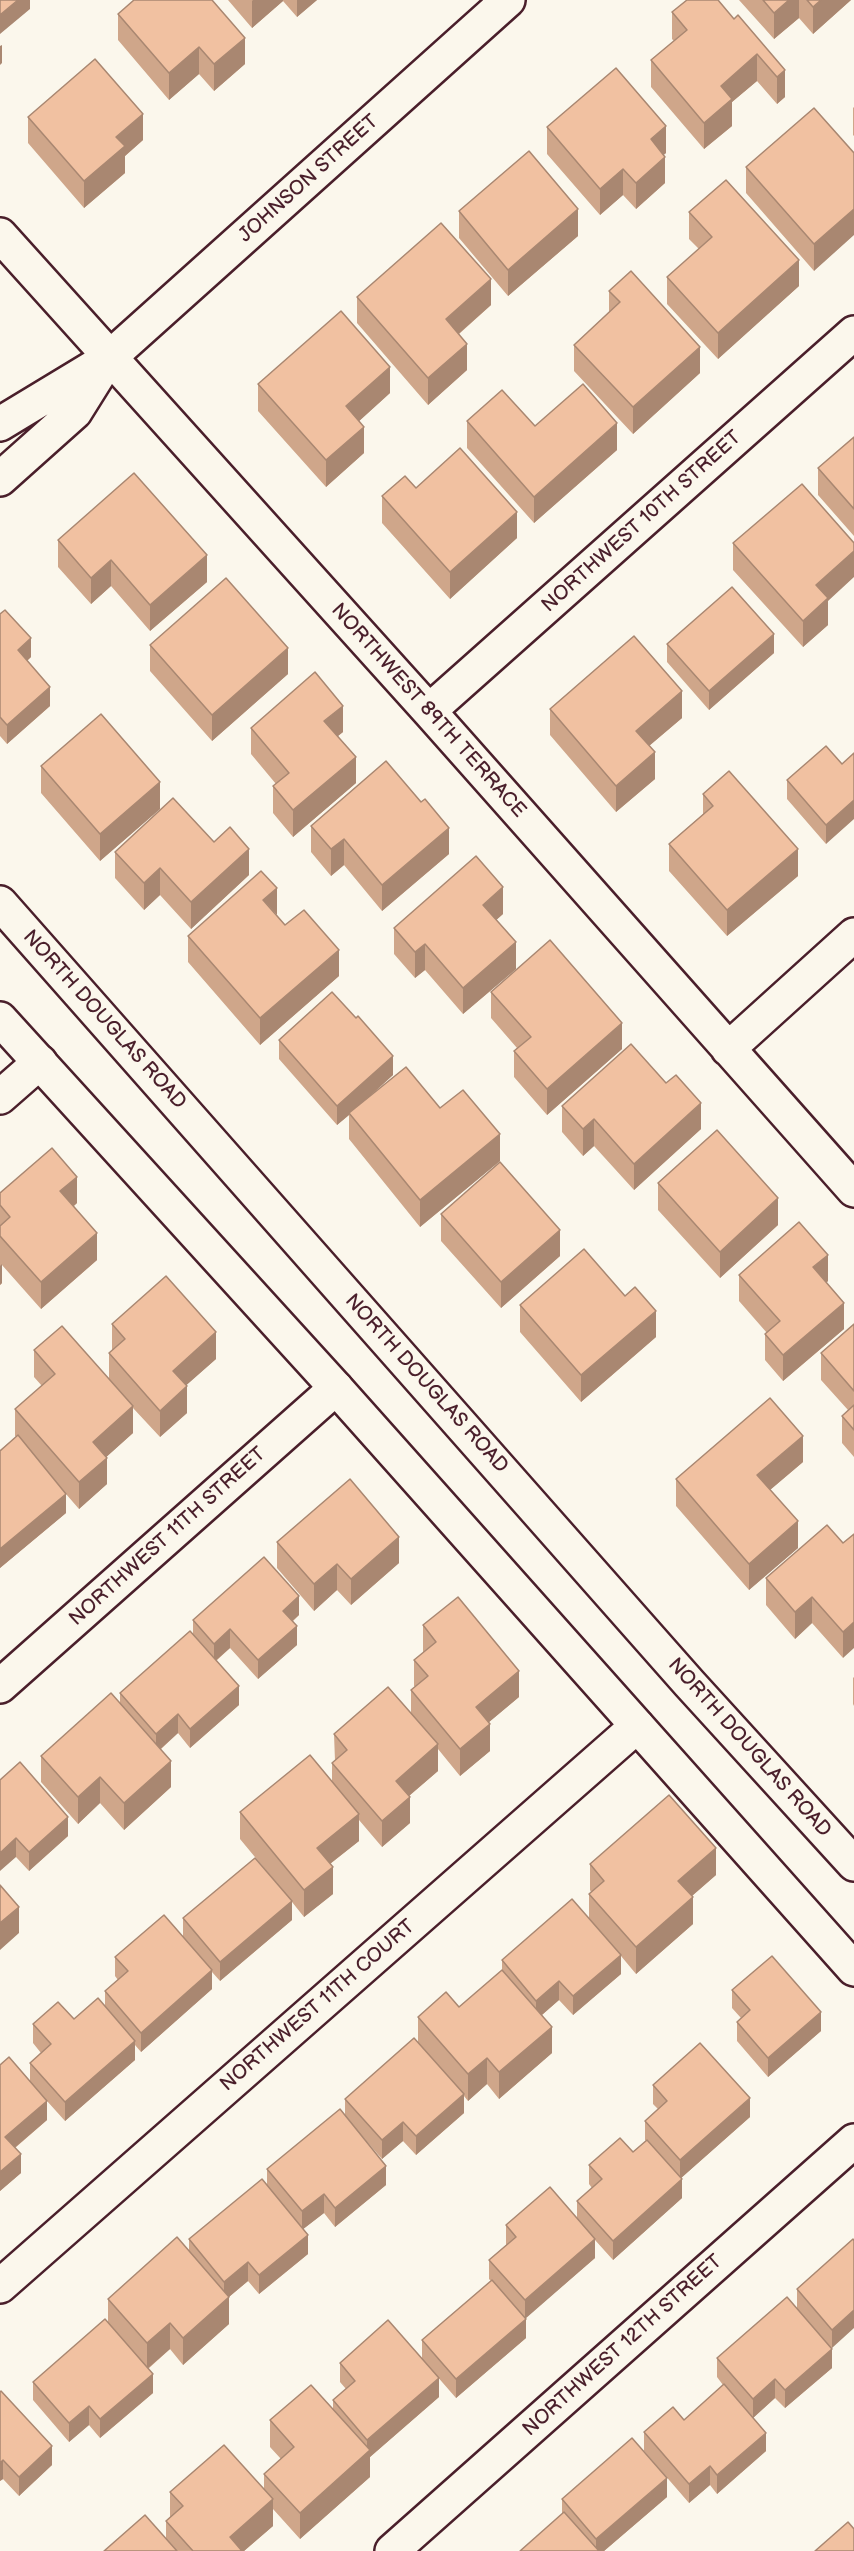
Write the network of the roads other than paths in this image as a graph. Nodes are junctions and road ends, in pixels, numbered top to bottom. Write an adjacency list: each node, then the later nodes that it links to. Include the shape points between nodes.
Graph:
1 (508, 0): 4 (street, JOHNSON STREET)
2 (0, 235): 4 (street, NORTHWEST 89TH TERRACE)
3 (854, 333): 7 (street, NORTHWEST 10TH STREET)
4 (109, 358): 5 (street, JOHNSON STREET); 6 (street, JOHNSON STREET, via 75,412); 7 (street, NORTHWEST 89TH TERRACE)
5 (0, 424)
6 (0, 479)
7 (429, 711): 11 (street, NORTHWEST 89TH TERRACE)
8 (0, 903): 18 (street, NORTH DOUGLAS ROAD, via 689,1683)
9 (854, 935): 11 (street)
10 (0, 1019): 12 (street)
11 (728, 1049): 14 (street, NORTHWEST 89TH TERRACE)
12 (40, 1062): 13 (street); 15 (street)
13 (0, 1097)
14 (854, 1190)
15 (336, 1388): 16 (street, NORTHWEST 11TH STREET); 17 (street)
16 (0, 1686)
17 (637, 1726): 19 (street); 21 (street, NORTHWEST 11TH COURT)
18 (854, 1864)
19 (854, 1969)
20 (854, 2141): 22 (street, NORTHWEST 12TH STREET)
21 (0, 2286)
22 (393, 2551)

